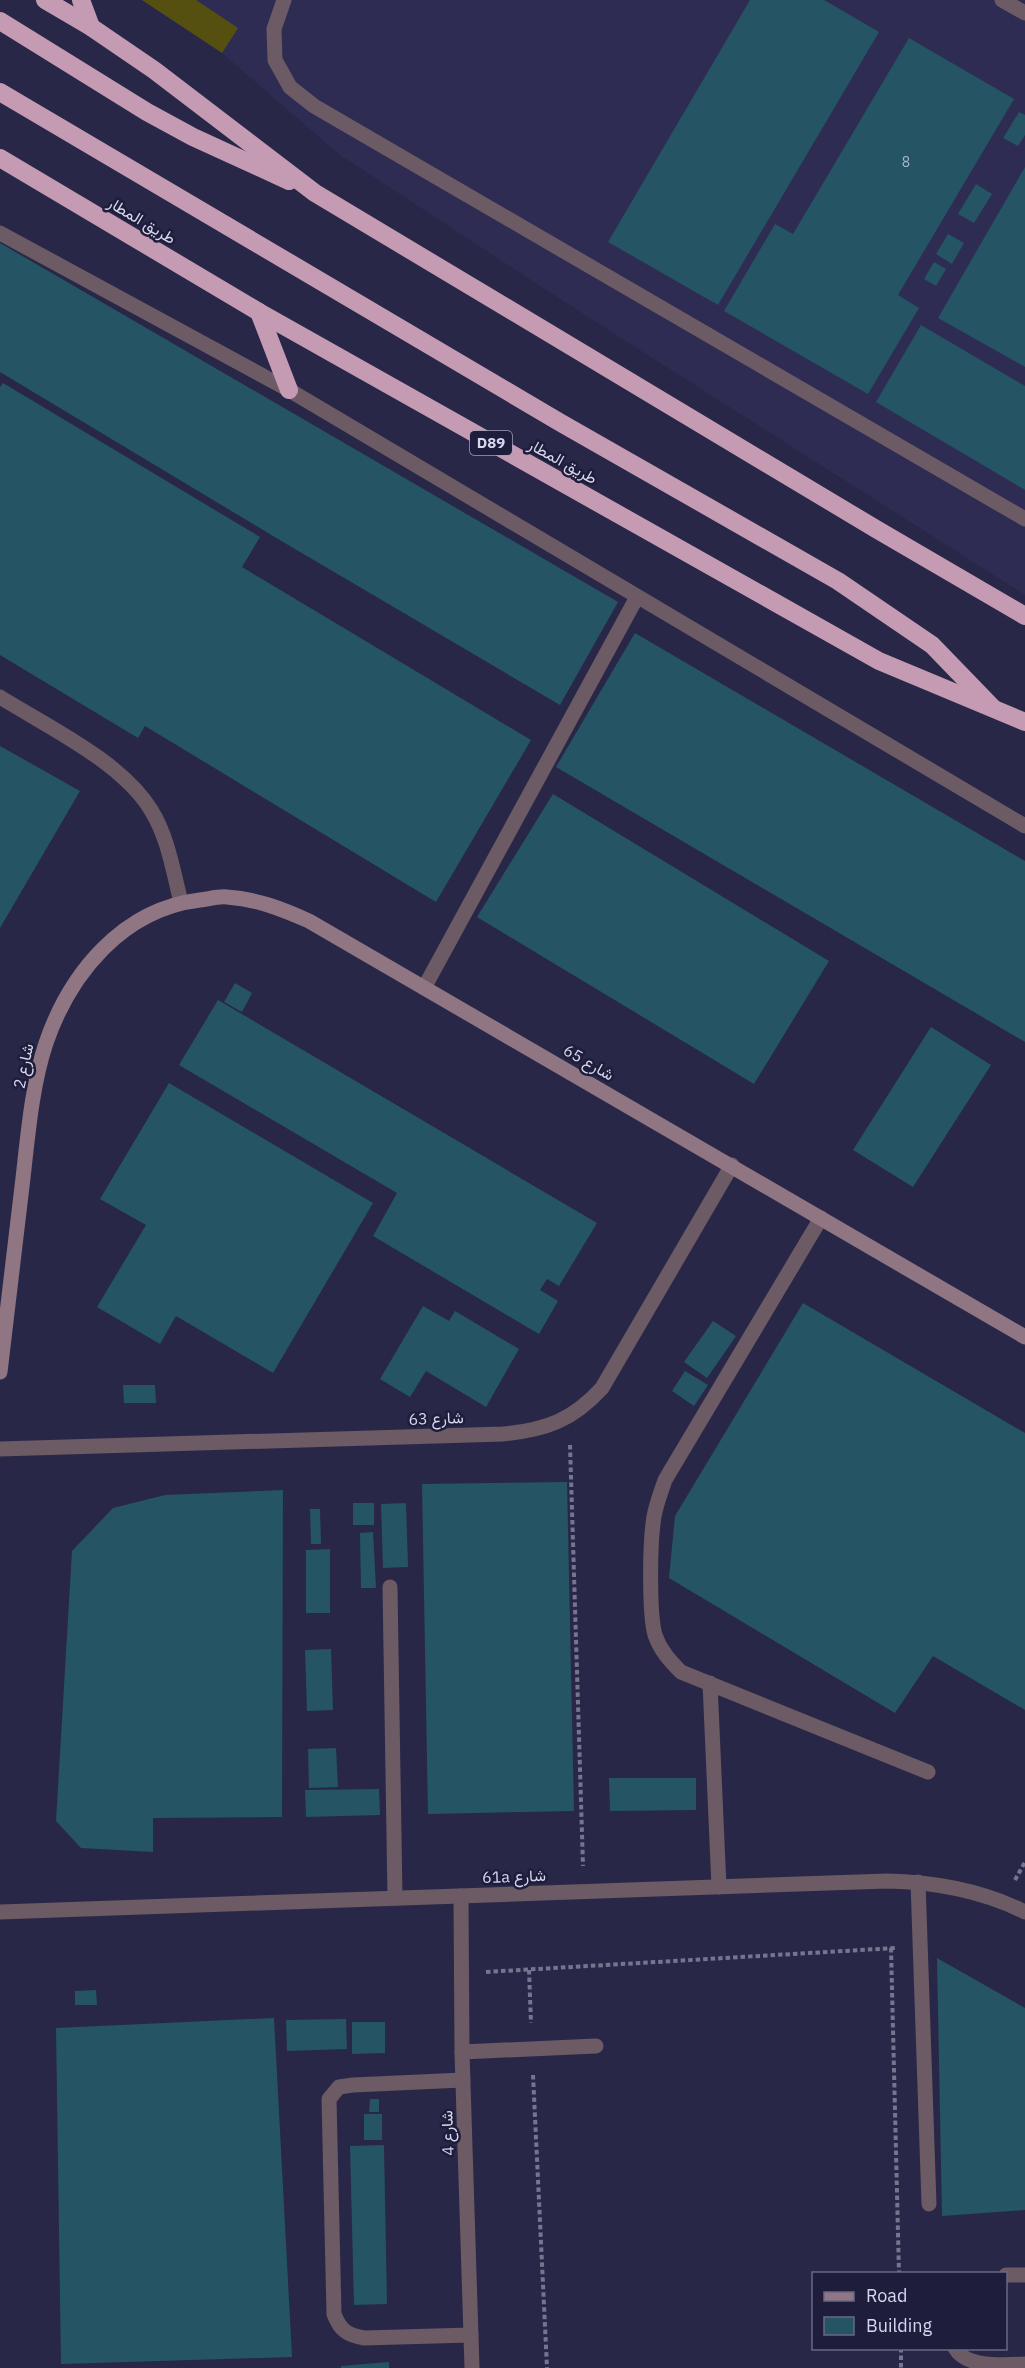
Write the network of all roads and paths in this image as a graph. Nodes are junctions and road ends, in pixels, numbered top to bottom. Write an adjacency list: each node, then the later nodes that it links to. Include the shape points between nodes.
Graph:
1 (45, 0): 7 (highway)
2 (81, 0): 7 (highway)
3 (284, 0): 16 (street, via 274,29 275,60 290,87 314,106)
4 (1002, 0): 5 (street)
5 (1025, 14)
6 (0, 21): 12 (highway, via 147,112)
7 (91, 27): 12 (highway, via 206,107)
8 (0, 92): 20 (highway, via 561,423 838,580 932,645)
9 (0, 158): 11 (highway, طريق المطار / D89)
10 (0, 173): 11 (highway)
11 (38, 180): 14 (highway, طريق المطار / D89)
12 (315, 193): 18 (highway)
13 (0, 233): 15 (street)
14 (259, 312): 15 (highway); 20 (highway, طريق المطار / D89, via 879,661)
15 (289, 390): 17 (street)
16 (1025, 519)
17 (638, 597): 22 (street); 25 (street)
18 (1025, 616)
19 (0, 697): 23 (street, via 117,771 137,789 163,835)
20 (993, 708): 21 (highway, طريق المطار / D89)
21 (1025, 722)
22 (1025, 826)
23 (181, 902): 24 (street, شارع 65); 25 (street, شارع 65, via 225,897 268,903 309,921)
24 (118, 933): 29 (street, شارع 2, via 74,984 45,1044 26,1152)
25 (424, 988): 26 (street, شارع 65)
26 (732, 1165): 27 (street, شارع 65); 30 (street, شارع 63, via 615,1370 587,1404)
27 (821, 1218): 28 (street, شارع 65); 33 (street, via 676,1460 657,1502 652,1525 655,1634 665,1656 681,1672)
28 (1025, 1337)
29 (0, 1372)
30 (569, 1417): 31 (street, شارع 63, via 548,1426 503,1434); 37 (path)
31 (0, 1449)
32 (390, 1587): 39 (street)
33 (710, 1683): 34 (street); 36 (street)
34 (928, 1772)
35 (918, 1882): 36 (street, 61a شارع); 41 (street, 61a شارع, via 966,1889); 42 (street)
36 (719, 1887): 37 (street, 61a شارع)
37 (583, 1892): 38 (street, 61a شارع)
38 (461, 1896): 39 (street, 61a شارع); 45 (street, شارع 4)
39 (395, 1898): 40 (street, 61a شارع)
40 (0, 1912)
41 (1025, 1912)
42 (920, 1947): 43 (path); 50 (street)
43 (891, 1948): 44 (path); 51 (path)
44 (529, 1970): 45 (path); 47 (path)
45 (461, 1973): 48 (street, شارع 4)
46 (596, 2046): 47 (street)
47 (532, 2049): 48 (street); 59 (path)
48 (462, 2052): 49 (street, شارع 4)
49 (463, 2080): 54 (street, شارع 4); 54 (street, via 353,2085 339,2087 329,2099 334,2314 339,2327 350,2336)
50 (930, 2205)
51 (899, 2272)
52 (1007, 2275): 53 (street)
53 (1025, 2275)
54 (471, 2335): 58 (street, شارع 4)
55 (901, 2350): 60 (path)
56 (956, 2350): 57 (street, via 964,2361 974,2365)
57 (1025, 2364)
58 (472, 2368)
59 (547, 2368)
60 (901, 2368)

